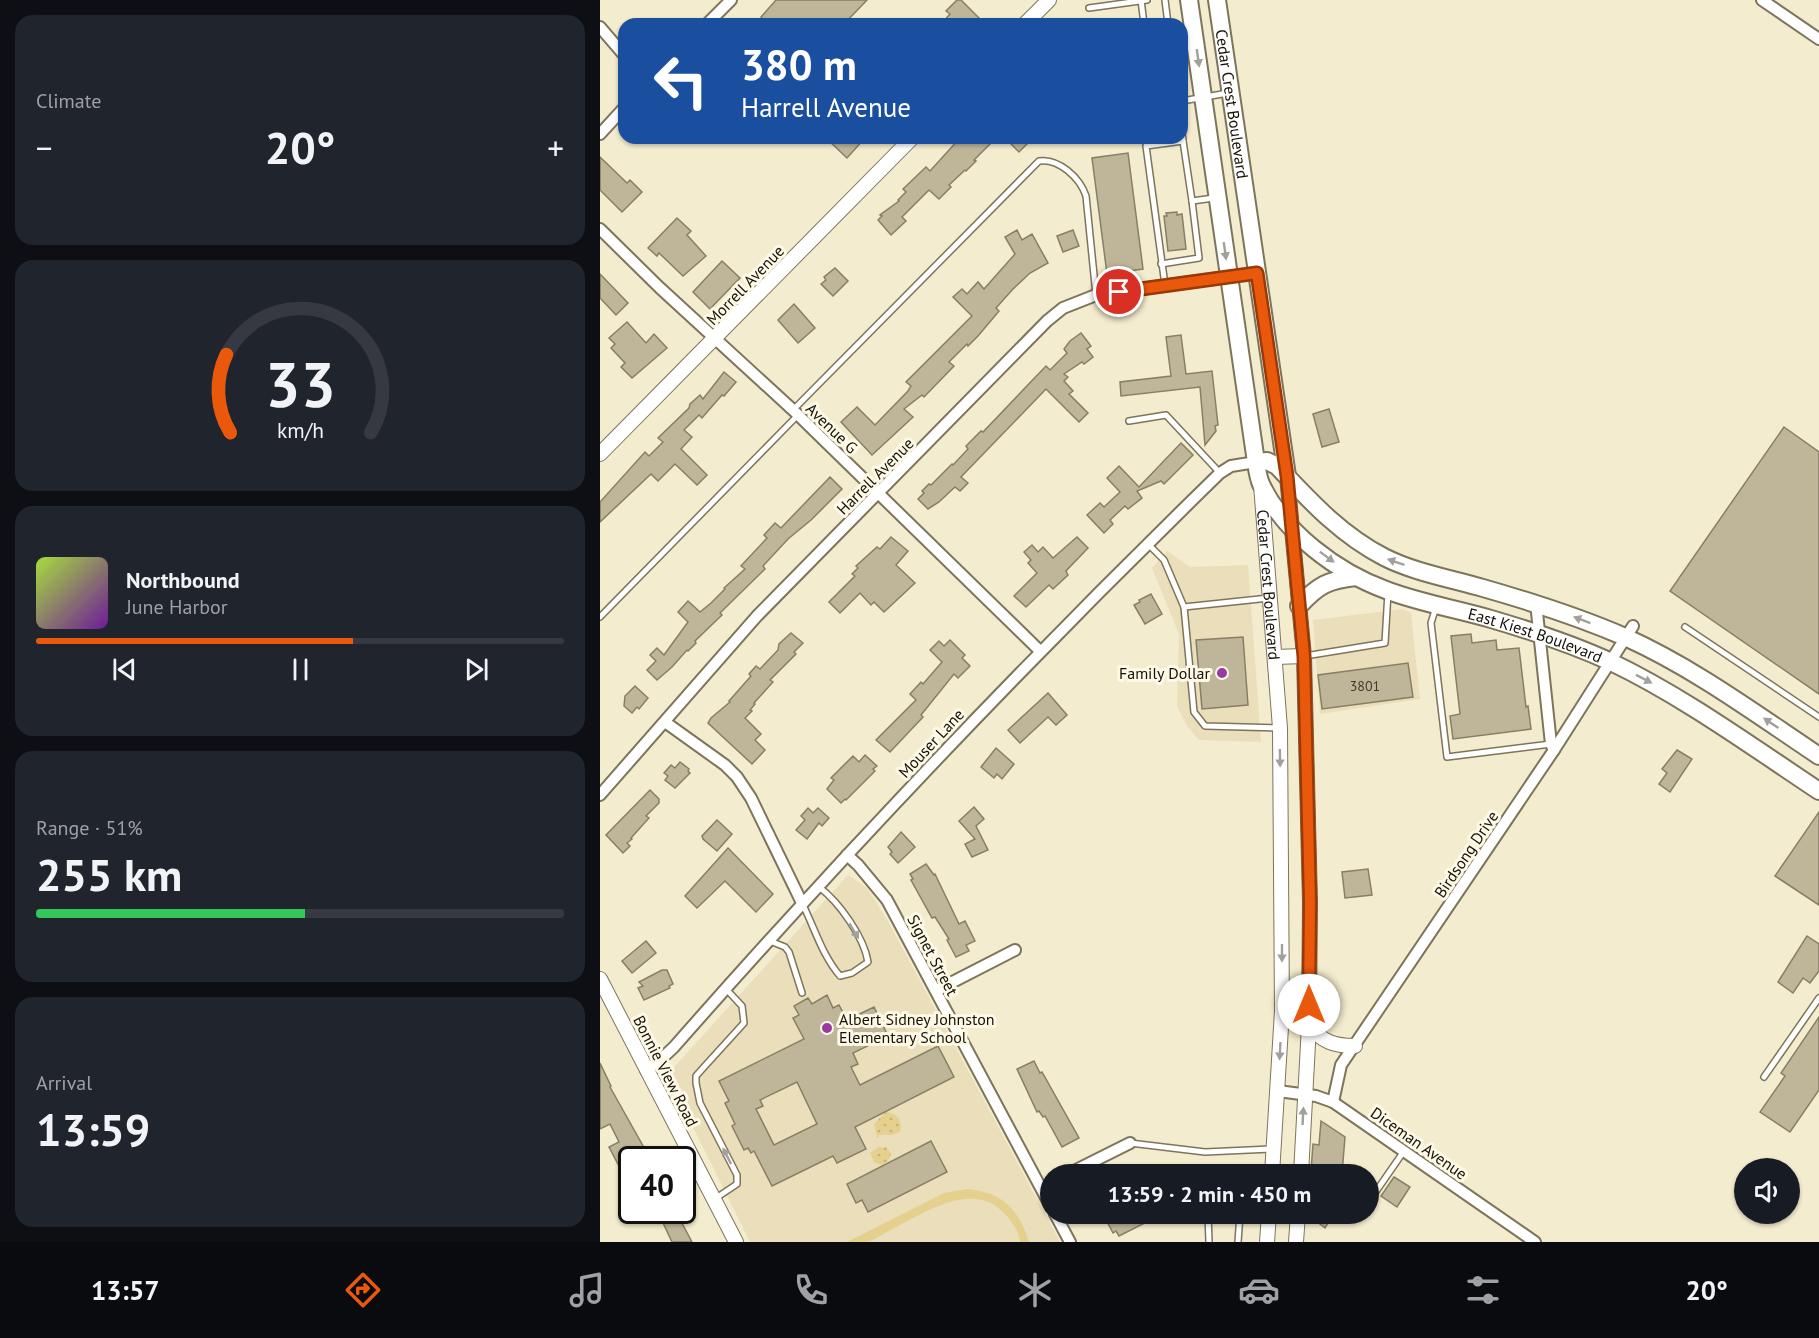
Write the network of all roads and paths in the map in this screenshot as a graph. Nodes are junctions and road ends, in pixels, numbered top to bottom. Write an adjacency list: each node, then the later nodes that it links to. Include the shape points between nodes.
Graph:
1 (730, 0): 9 (street)
2 (1048, 0): 10 (street)
3 (1143, 0): 8 (lane); 11 (lane)
4 (1165, 0): 12 (lane)
5 (1190, 0): 17 (main road, Cedar Crest Boulevard, one-way to 17)
6 (1217, 0): 16 (main road, Cedar Crest Boulevard)
7 (1762, 0): 14 (street)
8 (1089, 8)
9 (713, 18)
10 (1031, 18)
11 (1144, 18)
12 (1167, 18)
13 (600, 27): 15 (street)
14 (1819, 39)
15 (618, 48)
16 (1230, 93): 17 (lane); 29 (main road, Cedar Crest Boulevard)
17 (1203, 97): 18 (lane); 25 (main road, Cedar Crest Boulevard)
18 (1188, 100)
19 (618, 114): 20 (street)
20 (600, 134)
21 (906, 144): 33 (street, Morrell Avenue)
22 (1161, 144): 24 (lane)
23 (1184, 144): 26 (lane)
24 (1146, 146): 28 (lane)
25 (1217, 198): 26 (lane); 30 (main road, Cedar Crest Boulevard, one-way to 30)
26 (1192, 201): 28 (lane, via 1199,258)
27 (600, 229): 33 (street, Avenue G)
28 (1161, 264): 31 (lane)
29 (1257, 273): 30 (main road); 39 (main road, Cedar Crest Boulevard)
30 (1228, 277): 31 (street, Harrell Avenue); 37 (main road, Cedar Crest Boulevard)
31 (1165, 285): 32 (street, Harrell Avenue)
32 (1096, 295): 34 (lane, via 1083,187 1055,163 1039,160); 41 (street, Harrell Avenue, via 1064,308 1047,321)
33 (716, 339): 34 (street, Avenue G); 36 (street, Morrell Avenue)
34 (795, 413): 41 (street, Avenue G); 51 (lane)
35 (1130, 420): 38 (lane, via 1166,415)
36 (600, 454)
37 (1256, 462): 38 (street, Mouser Lane, via 1230,466); 39 (main road, East Kiest Boulevard, via 1267,461); 40 (main road, Cedar Crest Boulevard)
38 (1220, 472): 43 (street, Mouser Lane)
39 (1287, 476): 42 (street, Cedar Crest Boulevard); 47 (main road, East Kiest Boulevard, one-way to 39, via 1386,558 1328,519)
40 (1260, 483): 42 (main road, East Kiest Boulevard); 46 (street, Cedar Crest Boulevard)
41 (879, 494): 55 (street, Avenue G); 60 (street, Harrell Avenue, via 758,616)
42 (1292, 527): 44 (main road, East Kiest Boulevard, one-way to 44); 49 (street, Cedar Crest Boulevard)
43 (1147, 544): 50 (lane, via 1164,560); 55 (street, Mouser Lane)
44 (1356, 577): 45 (main road, East Kiest Boulevard); 49 (main road, via 1333,580 1315,589)
45 (1388, 591): 48 (main road, East Kiest Boulevard); 56 (lane, via 1385,643)
46 (1270, 598): 50 (lane); 57 (street, Cedar Crest Boulevard)
47 (1536, 603): 53 (main road, East Kiest Boulevard, one-way to 47); 54 (street)
48 (1437, 604): 54 (main road, East Kiest Boulevard); 63 (lane, via 1431,623 1447,757)
49 (1299, 606): 56 (street, Cedar Crest Boulevard)
50 (1184, 607): 62 (lane, via 1194,712 1205,726)
51 (600, 617)
52 (1684, 627): 59 (lane)
53 (1630, 632): 58 (street, Birdsong Drive); 64 (main road, East Kiest Boulevard, one-way to 53)
54 (1539, 633): 58 (main road, East Kiest Boulevard); 63 (street)
55 (1040, 651): 67 (street, Mouser Lane)
56 (1304, 656): 57 (street); 61 (street, Cedar Crest Boulevard)
57 (1275, 657): 62 (street, Cedar Crest Boulevard)
58 (1611, 662): 63 (street, Birdsong Drive); 65 (main road, East Kiest Boulevard, one-way to 65, via 1664,690)
59 (1819, 717)
60 (665, 722): 66 (street, Harrell Avenue); 69 (street, via 737,777)
61 (1305, 727): 62 (street); 77 (street, Cedar Crest Boulevard)
62 (1280, 728): 81 (street, Cedar Crest Boulevard, one-way to 81, via 1282,1011)
63 (1553, 747): 78 (street, Birdsong Drive)
64 (1819, 756)
65 (1819, 791)
66 (600, 795)
67 (847, 855): 68 (street, Mouser Lane); 74 (street, Signet Street, via 887,900)
68 (818, 886): 69 (street, Mouser Lane); 69 (lane, one-way to 69, via 839,905 868,962 840,976)
69 (802, 903): 70 (street, Mouser Lane)
70 (768, 940): 73 (street, Mouser Lane); 75 (lane, via 789,952)
71 (1015, 950): 74 (street)
72 (600, 979): 79 (street, Bonnie View Road)
73 (726, 988): 79 (street, Mouser Lane, via 675,1047); 92 (lane, one-way to 73, via 737,1184 737,1175 700,1103 696,1076 744,1023 742,1006)
74 (936, 990): 90 (street, Signet Street)
75 (802, 993)
76 (1819, 998): 80 (lane)
77 (1309, 1025): 78 (street, via 1320,1039); 82 (street, Cedar Crest Boulevard)
78 (1355, 1046): 83 (street, Birdsong Drive, via 1341,1065)
79 (646, 1070): 92 (street, Bonnie View Road)
80 (1764, 1077)
81 (1278, 1091): 82 (street, Diceman Avenue); 85 (street, Cedar Crest Boulevard)
82 (1304, 1094): 83 (street, Diceman Avenue); 89 (street, Cedar Crest Boulevard, one-way to 82)
83 (1333, 1102): 86 (street, Diceman Avenue)
84 (1130, 1143): 85 (lane, via 1205,1152); 87 (street)
85 (1274, 1149): 88 (street, Cedar Crest Boulevard)
86 (1404, 1151): 91 (lane); 104 (street, Diceman Avenue)
87 (1088, 1164)
88 (1273, 1164)
89 (1301, 1164)
90 (1040, 1175)
91 (1379, 1187)
92 (714, 1199): 98 (street, Bonnie View Road)
93 (1060, 1224): 99 (street)
94 (1208, 1224): 100 (lane)
95 (1239, 1224): 101 (lane)
96 (1269, 1224): 102 (street)
97 (1297, 1224): 103 (street)
98 (736, 1242)
99 (1070, 1242)
100 (1209, 1242)
101 (1238, 1242)
102 (1268, 1242)
103 (1296, 1242)
104 (1535, 1242)

